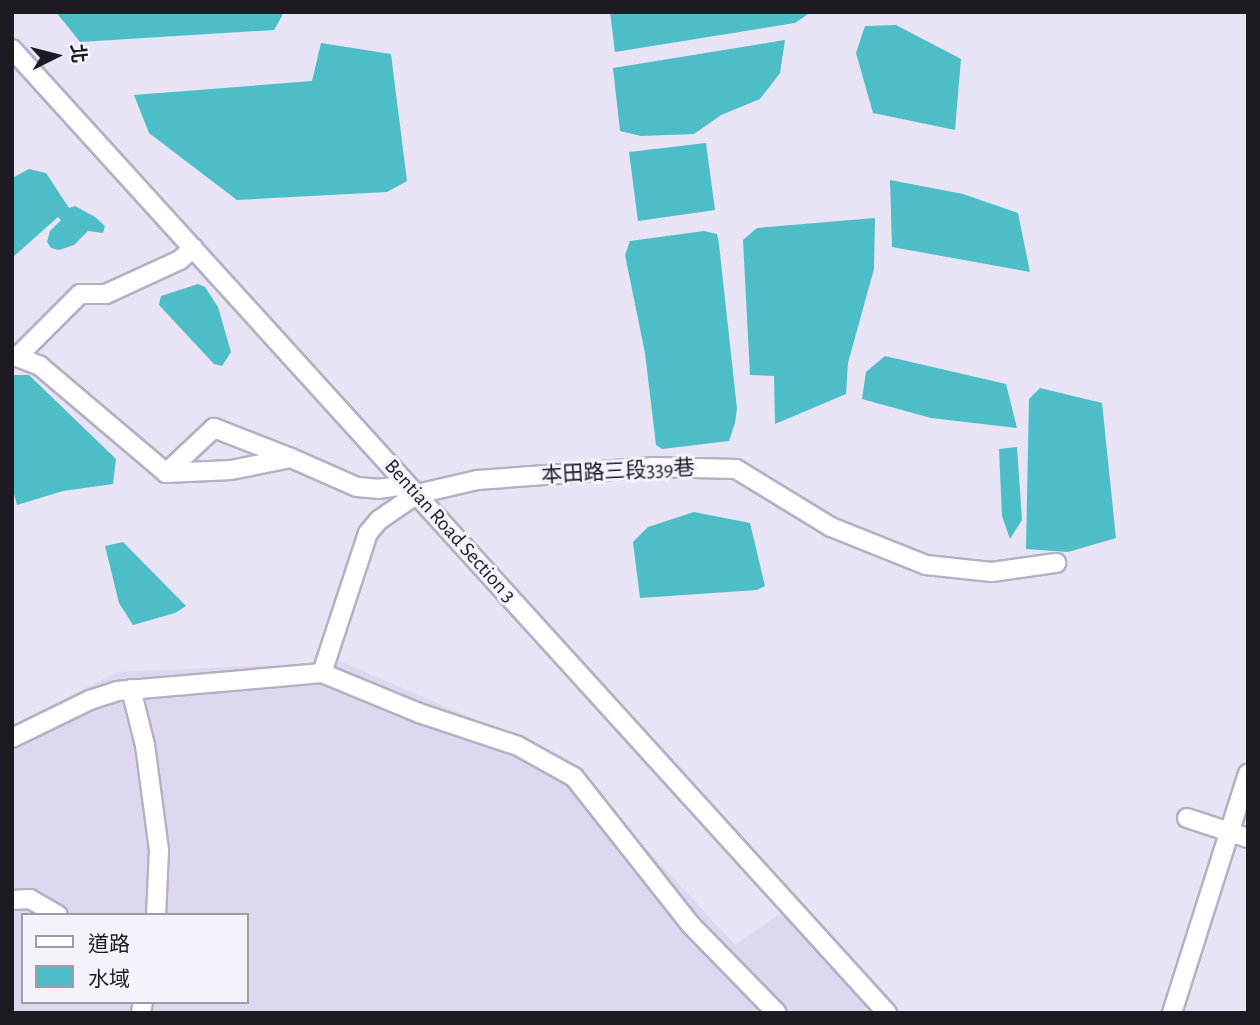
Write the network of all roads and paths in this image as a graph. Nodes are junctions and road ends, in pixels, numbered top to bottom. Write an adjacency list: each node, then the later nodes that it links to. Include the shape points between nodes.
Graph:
1 (12, 49): 2 (street, Bentian Road Section 3)
2 (193, 248): 3 (street, via 180,260 106,294 80,294); 6 (street, Bentian Road Section 3)
3 (15, 356): 5 (street, via 40,366)
4 (291, 458): 5 (street, via 231,470); 5 (street, 本田路三段339巷, via 214,428); 6 (street, 本田路三段339巷, via 357,487 399,486)
5 (166, 472)
6 (416, 494): 7 (street, 本田路三段339巷, via 477,480 655,467 736,469 831,527 926,565 992,572); 8 (street, via 368,533); 19 (street, Bentian Road Section 3)
7 (1056, 563)
8 (321, 673): 9 (street); 18 (street, via 518,746 574,777 690,924)
9 (131, 688): 10 (street, via 90,700); 17 (street, via 145,746 159,850)
10 (12, 738)
11 (1248, 774): 13 (street)
12 (1187, 818): 13 (street)
13 (1230, 832): 14 (street); 20 (street)
14 (1248, 838)
15 (12, 900): 16 (street, via 30,899)
16 (54, 913)
17 (156, 913)
18 (777, 1013)
19 (887, 1013)
20 (1172, 1013)

